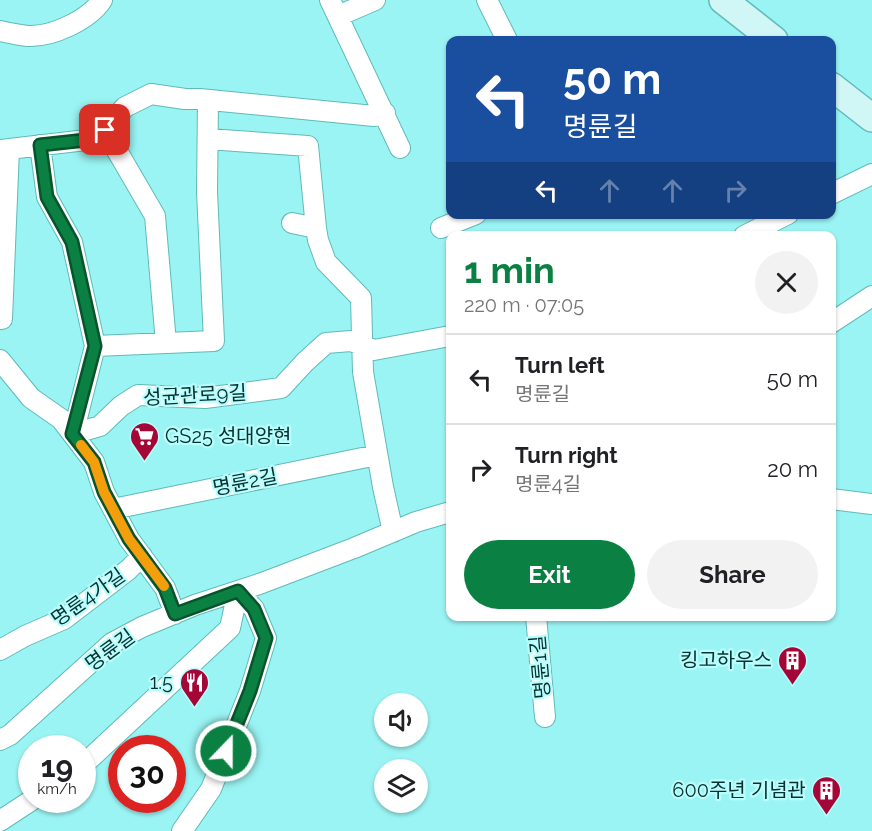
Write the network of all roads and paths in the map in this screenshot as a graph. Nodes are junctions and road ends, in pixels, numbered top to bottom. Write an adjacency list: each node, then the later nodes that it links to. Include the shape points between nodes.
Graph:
1 (102, 0): 6 (street, via 96,9 66,28 30,36)
2 (375, 0): 5 (street)
3 (487, 0): 7 (street)
4 (737, 4): 8 (street)
5 (334, 8): 11 (street)
6 (0, 32)
7 (505, 36)
8 (770, 36)
9 (836, 90): 12 (street)
10 (208, 100): 11 (street, via 374,116); 13 (street, via 151,94 125,107); 14 (street)
11 (385, 113): 16 (street)
12 (872, 118)
13 (105, 130): 15 (street, via 86,140); 30 (street, via 155,216)
14 (208, 139): 23 (street, via 308,146); 30 (street, via 214,341)
15 (40, 145): 17 (street); 32 (street, via 47,197 72,242)
16 (400, 148)
17 (4, 149): 27 (street)
18 (872, 174): 19 (street)
19 (836, 192)
20 (464, 219): 24 (street)
21 (778, 219): 25 (street)
22 (292, 223): 23 (street)
23 (316, 228): 31 (street, via 326,262 361,298)
24 (441, 228)
25 (754, 231)
26 (872, 296): 28 (street)
27 (0, 319)
28 (836, 320)
29 (446, 337): 31 (street, 성균관로9길, via 374,350)
30 (166, 343): 32 (street)
31 (362, 345): 34 (street, 성균관로9길, via 351,341 326,343 282,388 205,398 138,395 100,426); 35 (street)
32 (95, 346): 34 (street)
33 (0, 360): 34 (street, via 31,398 61,419)
34 (72, 434): 38 (street, via 94,462)
35 (377, 455): 38 (street, 명륜2길); 40 (street)
36 (836, 500): 37 (street)
37 (872, 504)
38 (113, 508): 41 (street)
39 (446, 513): 40 (street, 명륜길)
40 (393, 532): 42 (street, 명륜길)
41 (142, 556): 43 (street, via 165,588); 45 (street, 명륜4가길, via 64,619)
42 (238, 591): 43 (street, 명륜길); 48 (street, via 230,628); 51 (street, via 254,609 266,638 212,789)
43 (175, 614): 47 (street, 명륜길, via 112,643)
44 (536, 621): 46 (street, 명륜1길)
45 (0, 650)
46 (545, 717)
47 (0, 740)
48 (96, 753)
49 (18, 809): 50 (street)
50 (0, 820)
51 (182, 831)

